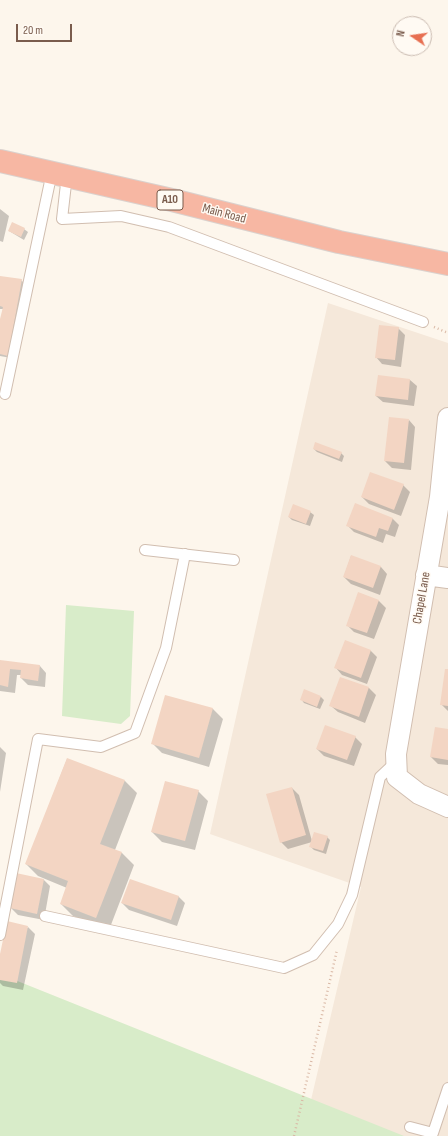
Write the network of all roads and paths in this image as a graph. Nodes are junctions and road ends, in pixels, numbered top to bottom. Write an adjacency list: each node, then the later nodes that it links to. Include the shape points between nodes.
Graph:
1 (0, 160): 2 (highway, Main Road / A10)
2 (59, 174): 3 (highway, Main Road / A10, via 339,242); 4 (lane, via 62,219 121,216 169,227); 5 (lane)
3 (448, 264)
4 (423, 322)
5 (5, 394)
6 (448, 418): 10 (street, Chapel Lane, via 440,497)
7 (145, 550): 8 (lane)
8 (185, 554): 9 (lane); 15 (lane, via 166,648 135,733 101,747 38,739)
9 (234, 560)
10 (426, 575): 11 (street); 12 (street, Chapel Lane)
11 (448, 578)
12 (396, 769): 13 (street, via 419,794); 14 (lane, via 380,777 352,895 338,924 314,954 284,968)
13 (448, 807)
14 (45, 916)
15 (0, 936)
16 (338, 948): 19 (path)
17 (448, 1088): 18 (lane, via 433,1133)
18 (410, 1127)
19 (294, 1136)

